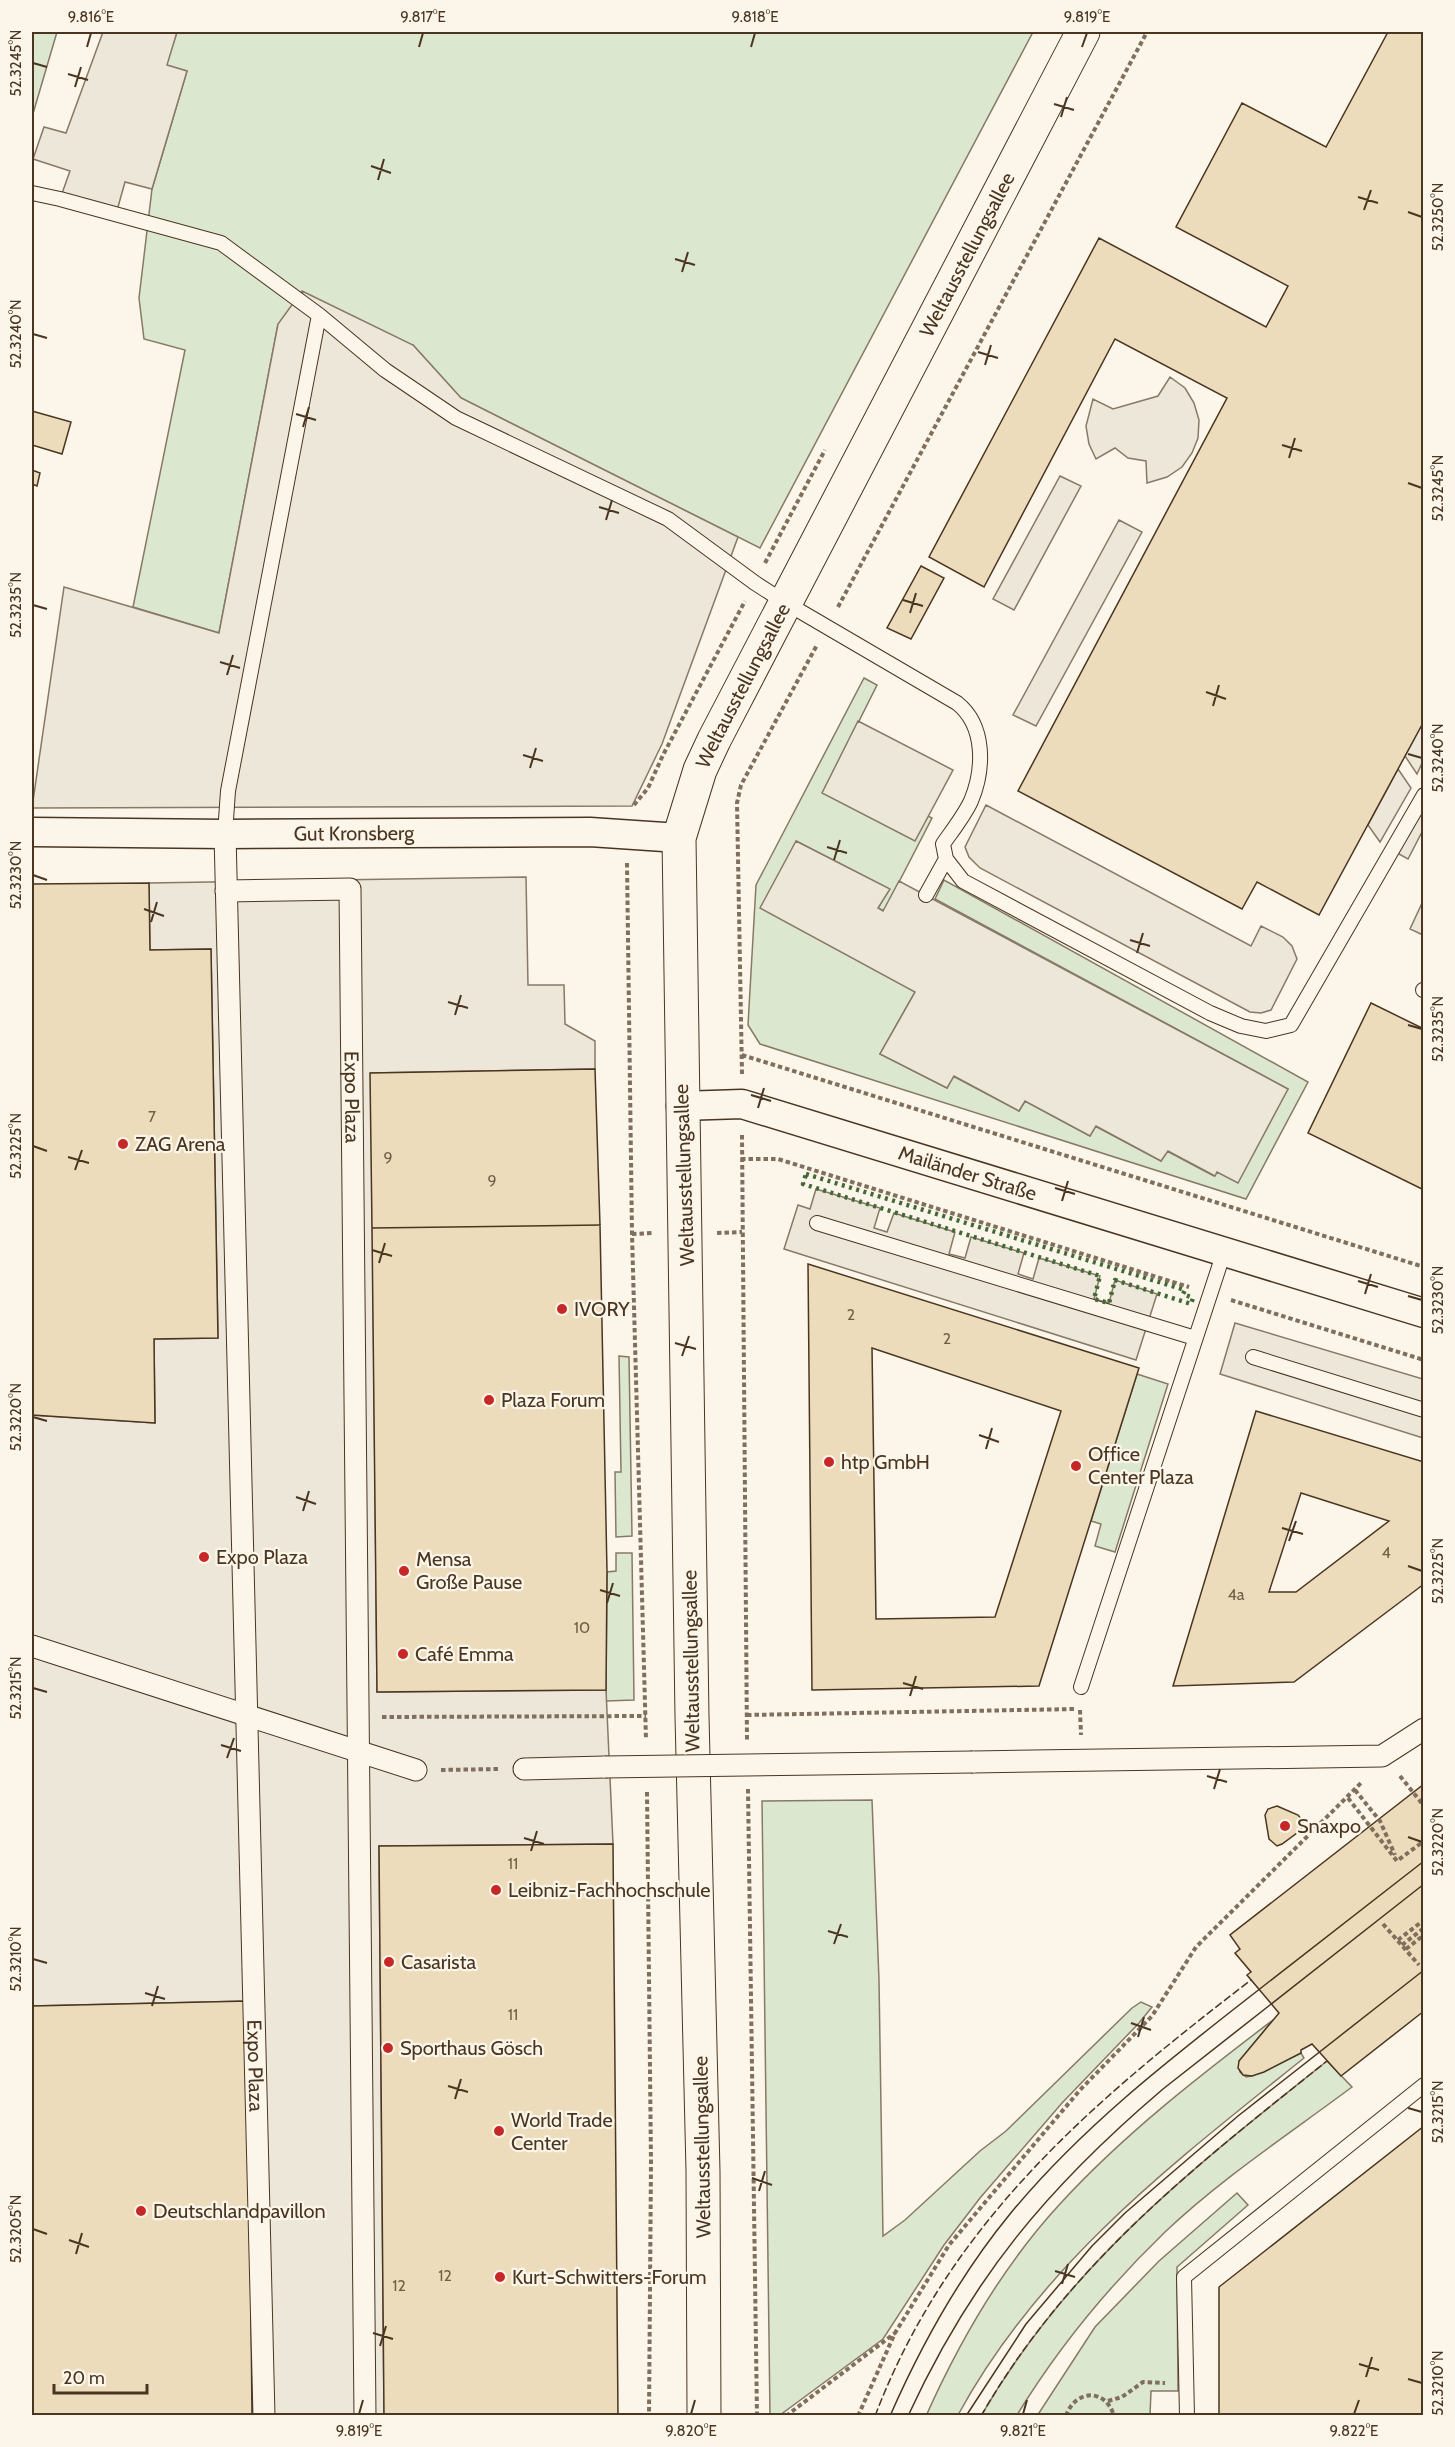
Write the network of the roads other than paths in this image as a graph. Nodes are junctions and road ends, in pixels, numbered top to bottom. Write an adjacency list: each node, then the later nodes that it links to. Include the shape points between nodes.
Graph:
1 (1083, 32): 4 (main road, Weltausstellungsallee)
2 (32, 193): 3 (lane, via 221,243)
3 (319, 315): 4 (lane, via 385,370 456,418 668,519); 7 (lane, via 228,792)
4 (786, 603): 8 (main road, Weltausstellungsallee, via 700,770); 9 (lane, via 957,703 974,723 979,739 978,782 970,804 943,844)
5 (1424, 795): 9 (lane, via 1291,1025 1266,1031 1210,1013 992,898 963,881)
6 (32, 832): 7 (street, Gut Kronsberg)
7 (225, 834): 8 (street, Gut Kronsberg, via 579,832); 10 (street, Expo Plaza)
8 (678, 838): 12 (main road, Weltausstellungsallee)
9 (946, 859): 11 (lane)
10 (226, 891): 21 (street, Expo Plaza); 23 (street, Expo Plaza, via 350,889)
11 (926, 895)
12 (681, 1106): 14 (street, Mailänder Straße, via 742,1104); 29 (main road, Weltausstellungsallee, via 703,2170)
13 (817, 1223): 16 (lane)
14 (1224, 1252): 15 (street, Mailänder Straße); 16 (lane)
15 (1424, 1313)
16 (1195, 1338): 20 (lane)
17 (1253, 1357): 18 (lane)
18 (1424, 1410)
19 (32, 1646): 21 (street)
20 (1081, 1687)
21 (247, 1715): 23 (street); 27 (street, Expo Plaza)
22 (1424, 1729): 24 (street, bridge, via 1382,1756)
23 (360, 1750): 25 (street); 28 (street, Expo Plaza)
24 (524, 1769)
25 (416, 1770)
26 (1424, 2085): 30 (lane, via 1184,2277)
27 (264, 2415)
28 (366, 2415)
29 (704, 2415)
30 (1187, 2415)

